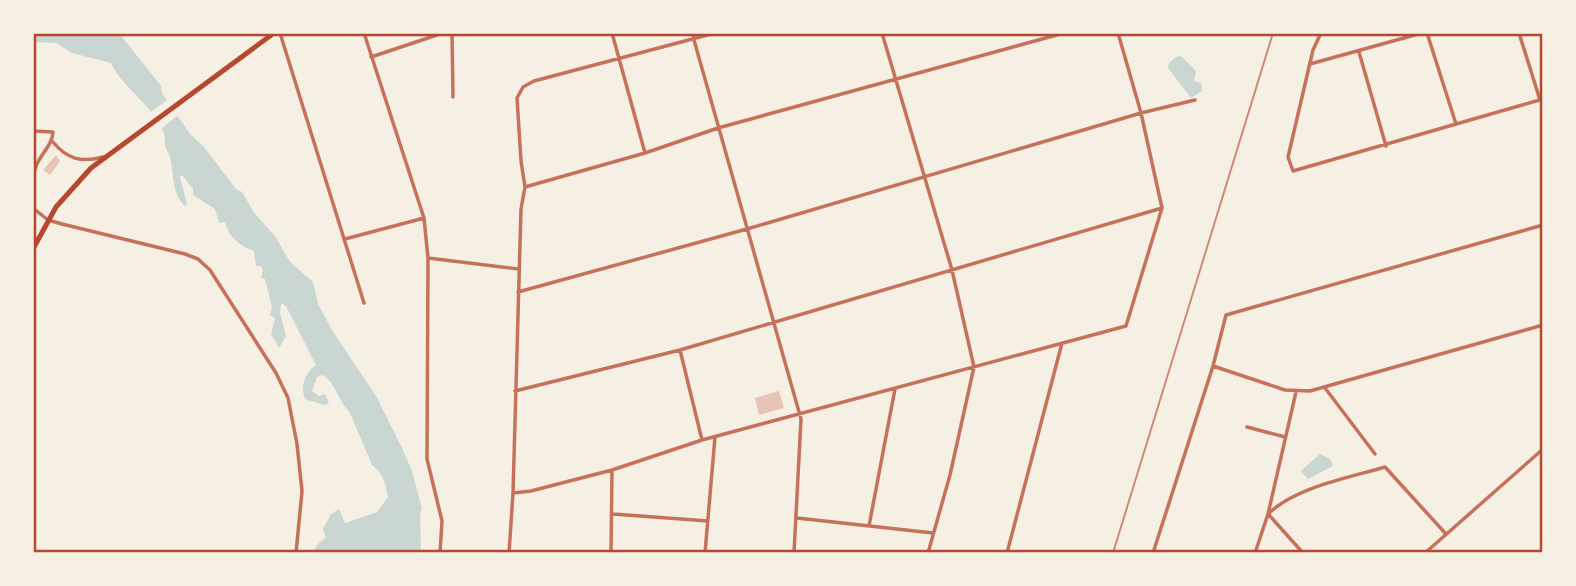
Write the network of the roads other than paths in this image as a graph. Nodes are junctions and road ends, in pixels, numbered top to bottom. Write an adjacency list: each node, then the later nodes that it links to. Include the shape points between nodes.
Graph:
1 (277, 33): 31 (main road); 41 (street)
2 (364, 33): 17 (street)
3 (443, 33): 17 (street)
4 (452, 33): 21 (street)
5 (612, 33): 18 (street)
6 (692, 33): 15 (street)
7 (715, 33): 15 (street)
8 (882, 33): 20 (street)
9 (1064, 33): 20 (street)
10 (1118, 33): 24 (street)
11 (1321, 33): 19 (street)
12 (1422, 33): 16 (street)
13 (1427, 33): 25 (street)
14 (1519, 33): 23 (street)
15 (694, 40): 18 (street); 26 (street)
16 (1359, 52): 19 (street); 29 (street)
17 (371, 57): 37 (street)
18 (619, 58): 30 (street); 34 (street, via 534,80 523,87 517,98)
19 (1310, 64): 29 (street, via 1288,158 1293,172)
20 (898, 80): 26 (street); 33 (street)
21 (453, 97)
22 (1195, 100): 24 (street)
23 (1541, 100): 25 (street)
24 (1141, 113): 33 (street); 36 (street)
25 (1456, 124): 29 (street)
26 (718, 128): 30 (street); 40 (street)
27 (33, 131): 28 (street, via 53,132)
28 (52, 142): 31 (street, via 77,160); 32 (street, via 37,162)
29 (1386, 146)
30 (645, 153): 34 (street)
31 (106, 156): 38 (main road, via 78,181)
32 (33, 178)
33 (926, 178): 40 (street); 45 (street)
34 (525, 187): 44 (street)
35 (33, 208): 38 (street)
36 (1162, 208): 45 (street); 50 (street, via 1126,326)
37 (424, 218): 41 (street); 43 (street)
38 (48, 220): 42 (main road); 74 (street, via 186,254 210,270 288,398 302,491)
39 (1543, 225): 52 (street, via 1226,315)
40 (747, 229): 46 (street); 48 (street)
41 (345, 239): 47 (street)
42 (33, 249)
43 (428, 258): 44 (street); 75 (street, via 427,459 442,521)
44 (520, 269): 46 (street)
45 (952, 270): 48 (street); 53 (street)
46 (519, 292): 56 (street)
47 (364, 303)
48 (774, 321): 51 (street); 58 (street)
49 (1543, 325): 54 (street)
50 (1062, 344): 53 (street); 81 (street)
51 (680, 350): 56 (street); 62 (street)
52 (1213, 366): 57 (street); 82 (street)
53 (974, 367): 55 (street); 72 (street)
54 (1325, 388): 57 (street); 64 (street)
55 (895, 389): 58 (street); 71 (street)
56 (515, 391): 66 (street)
57 (1297, 392): 61 (street)
58 (800, 412): 60 (street); 69 (street)
59 (1247, 427): 61 (street)
60 (715, 437): 62 (street); 70 (street)
61 (1286, 437): 68 (street)
62 (702, 440): 65 (street)
63 (1543, 449): 73 (street)
64 (1375, 454)
65 (612, 470): 66 (street); 67 (street)
66 (513, 494): 76 (street)
67 (613, 514): 70 (street); 77 (street)
68 (1268, 514): 73 (street, via 1277,504 1301,493 1385,467); 83 (street); 84 (street)
69 (797, 518): 71 (street); 79 (street)
70 (708, 521): 78 (street)
71 (869, 526): 72 (street)
72 (933, 533): 80 (street)
73 (1446, 534): 85 (street)
74 (296, 553)
75 (440, 553)
76 (509, 553)
77 (611, 553)
78 (705, 553)
79 (794, 553)
80 (928, 553)
81 (1007, 553)
82 (1153, 553)
83 (1255, 553)
84 (1303, 553)
85 (1425, 553)

